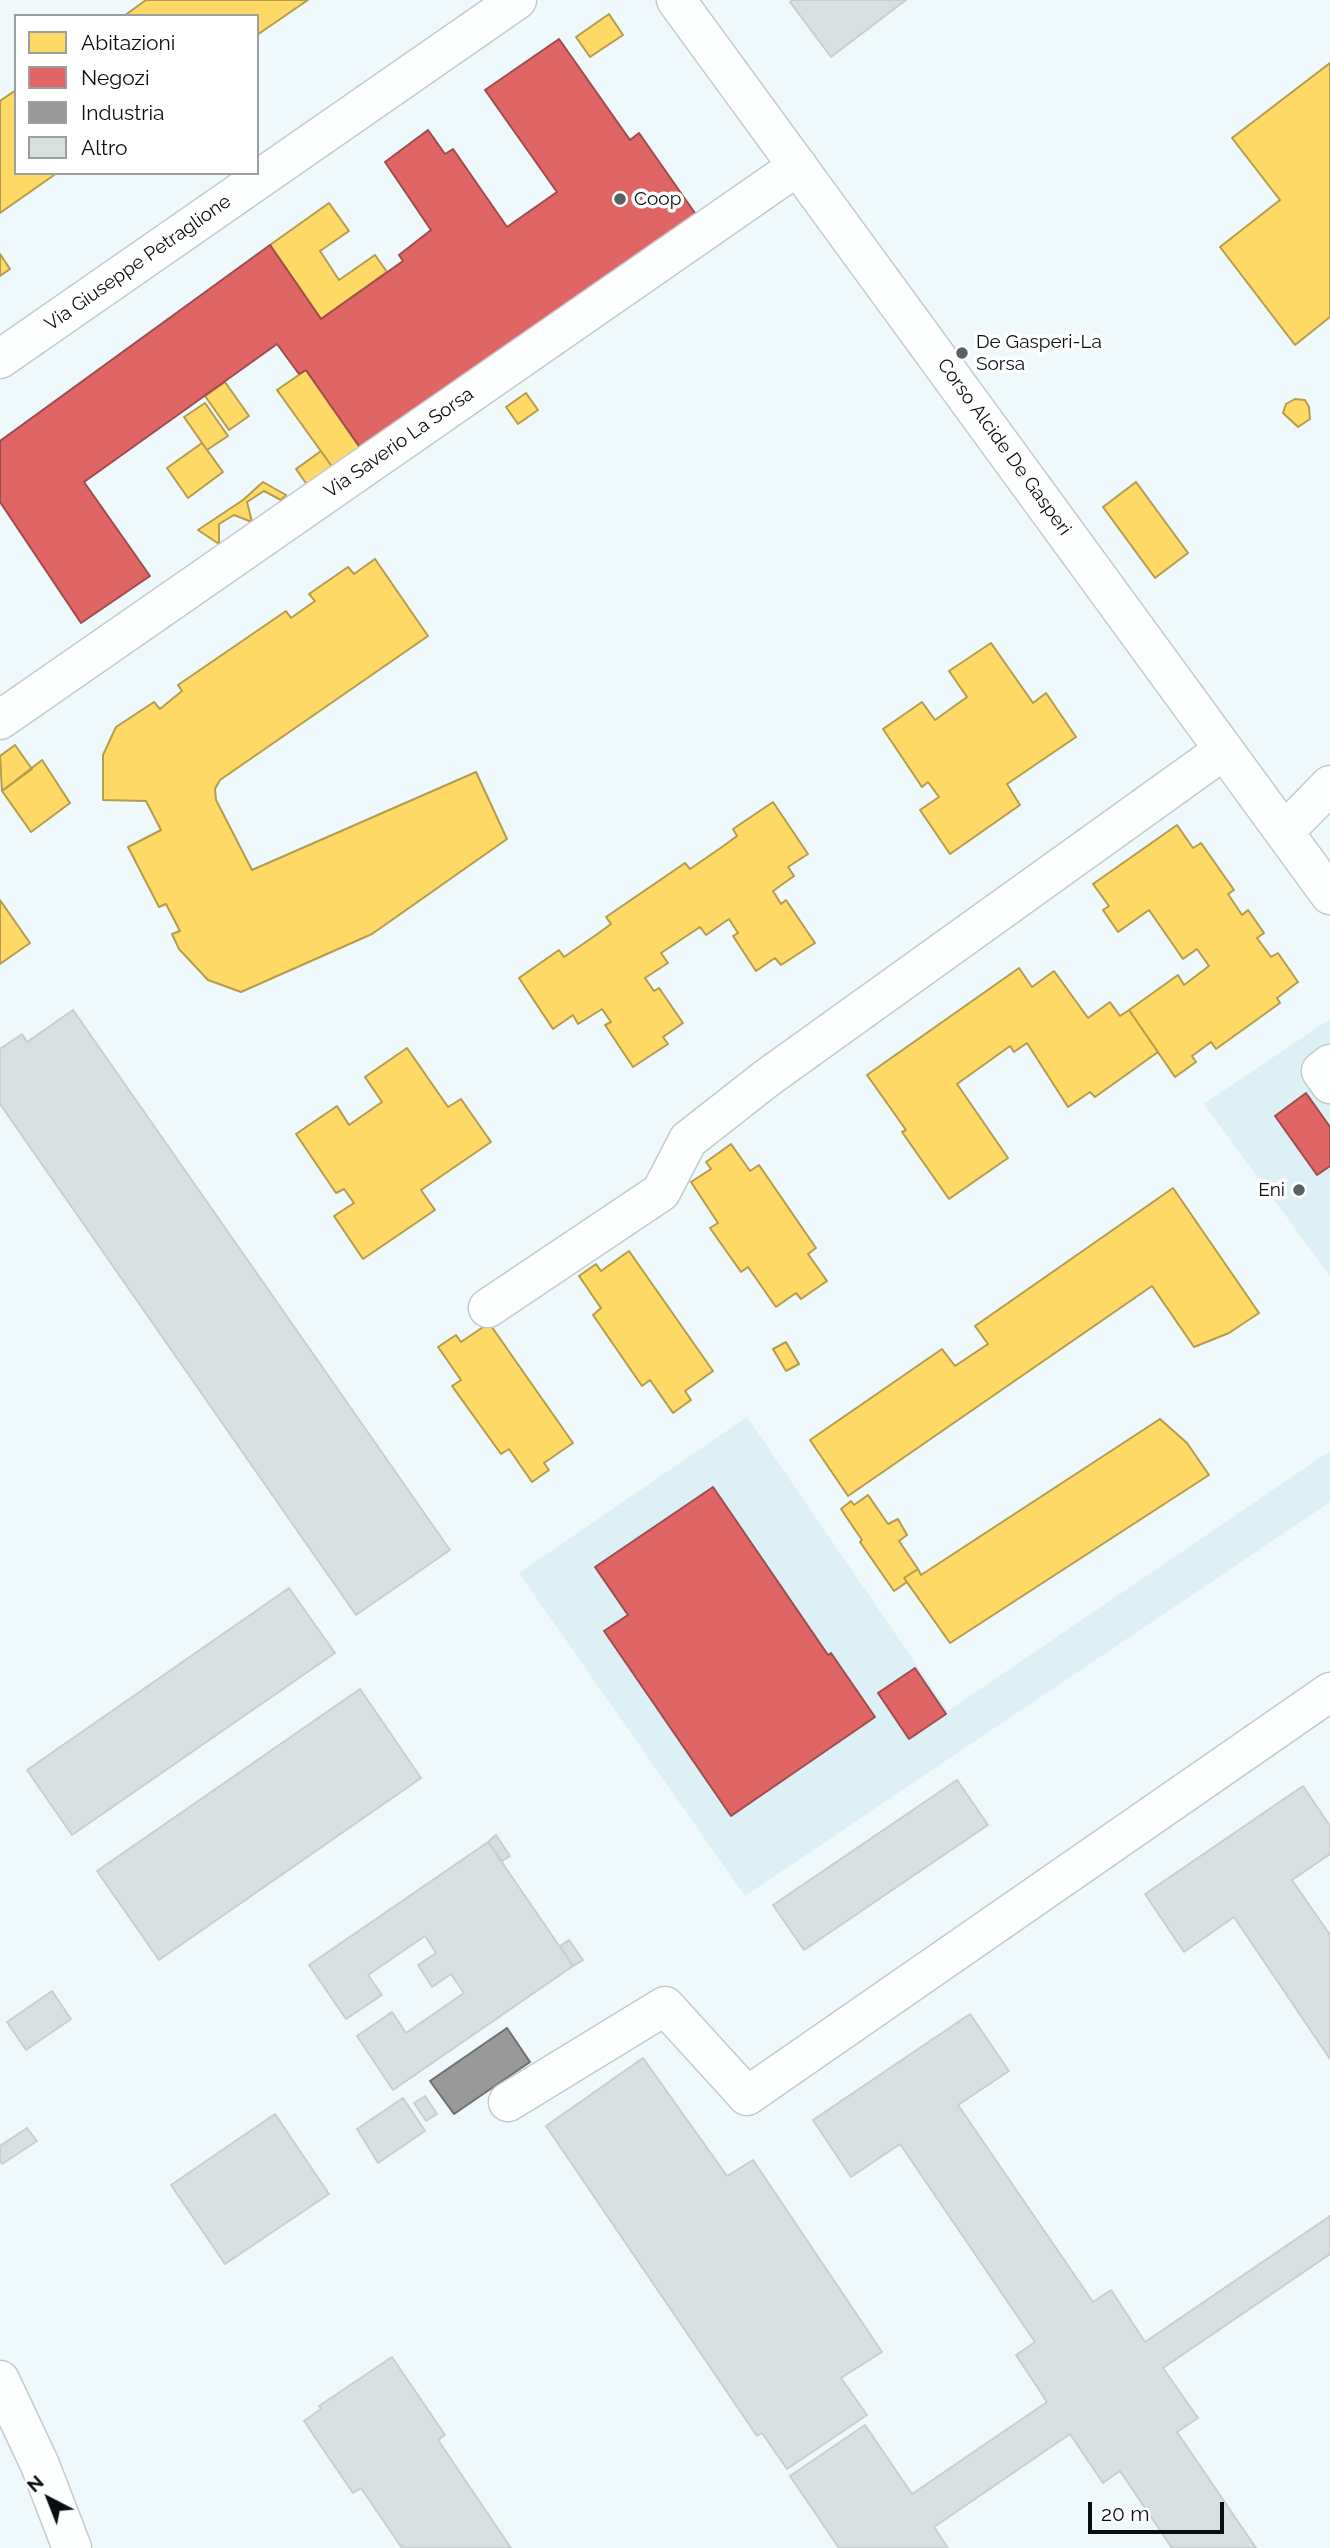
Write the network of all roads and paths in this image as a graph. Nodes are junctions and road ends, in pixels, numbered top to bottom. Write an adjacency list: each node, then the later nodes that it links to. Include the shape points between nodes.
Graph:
1 (517, 0): 4 (street, Via Giuseppe Petraglione)
2 (676, 0): 3 (street, Corso Alcide De Gasperi)
3 (798, 166): 5 (street, Via Saverio La Sorsa); 6 (street, Corso Alcide De Gasperi)
4 (0, 359)
5 (0, 720)
6 (1224, 750): 8 (street, Corso Alcide De Gasperi); 12 (street, via 767,1078 688,1140 661,1192)
7 (1330, 785): 8 (street)
8 (1284, 832): 9 (street, Corso Alcide De Gasperi)
9 (1330, 895)
10 (1330, 1064): 11 (street, via 1321,1071)
11 (1330, 1084)
12 (488, 1308)
13 (1330, 1692): 14 (street, via 747,2096 665,2006)
14 (508, 2102)
15 (0, 2380): 16 (street)
16 (72, 2548)

